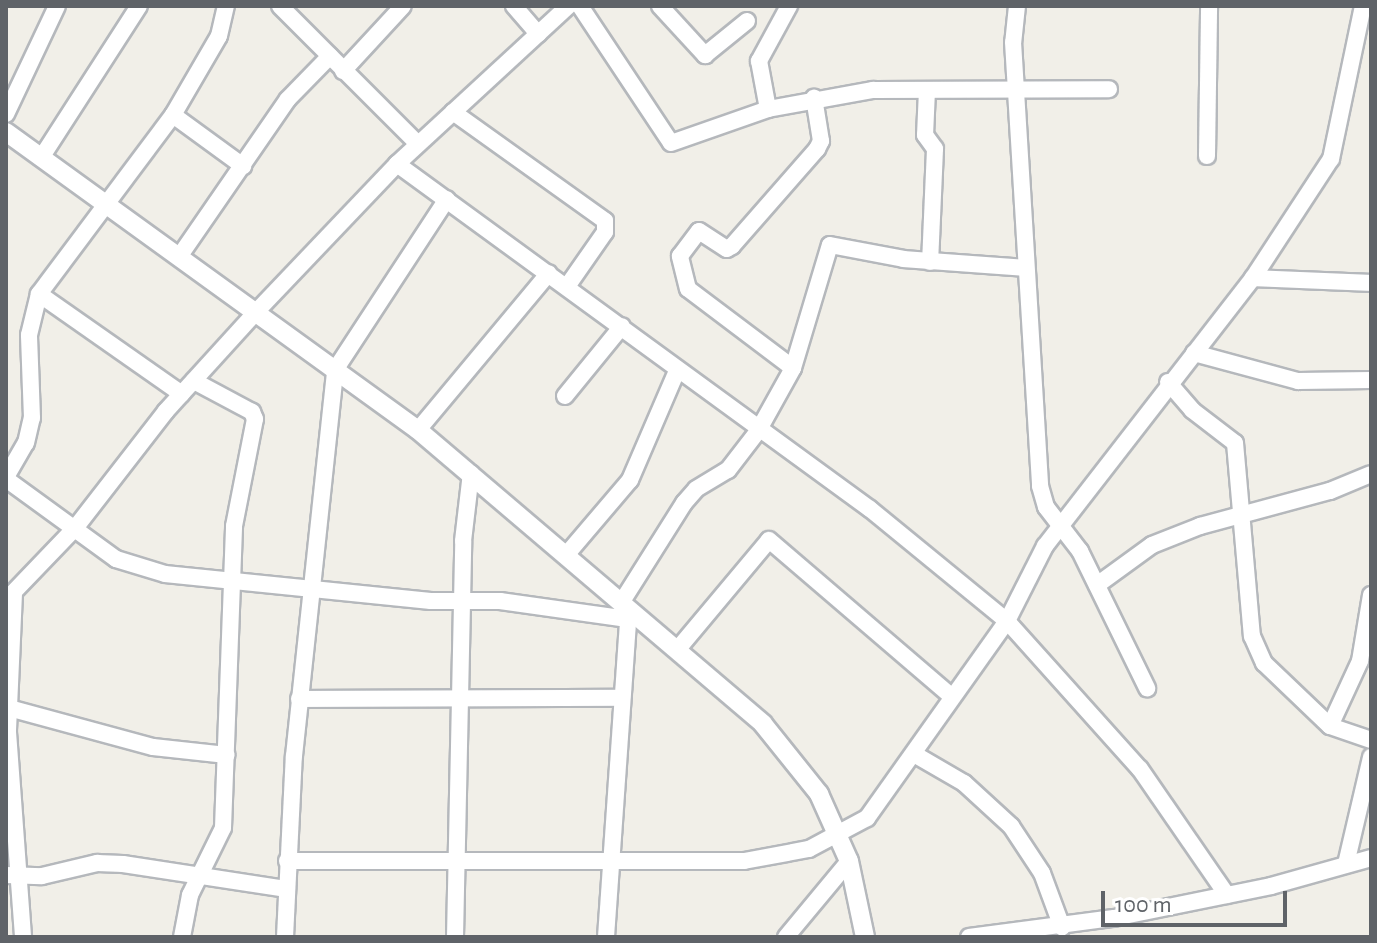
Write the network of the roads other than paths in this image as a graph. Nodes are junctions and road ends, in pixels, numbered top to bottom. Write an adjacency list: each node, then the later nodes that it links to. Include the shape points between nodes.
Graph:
1 (57, 6): 24 (street)
2 (139, 6): 29 (street)
3 (226, 6): 25 (street, via 219,36)
4 (280, 6): 16 (street)
5 (403, 6): 17 (street)
6 (514, 6): 15 (street)
7 (568, 6): 15 (street)
8 (580, 6): 22 (street, via 664,140 678,143)
9 (660, 6): 14 (street, via 705,55)
10 (789, 6): 22 (street, via 759,61)
11 (1017, 6): 18 (street, via 1013,42)
12 (1209, 6): 28 (street)
13 (1363, 6): 38 (street, via 1331,159)
14 (747, 21)
15 (538, 34): 23 (street)
16 (330, 56): 17 (street); 31 (street, via 288,99)
17 (343, 71): 27 (street)
18 (1019, 89): 19 (street); 20 (street); 36 (street)
19 (1109, 89)
20 (927, 90): 21 (street); 35 (street, via 925,135 935,149)
21 (814, 98): 22 (street); 45 (street, via 821,141 817,149 732,246 727,249 699,231 680,256 688,289)
22 (768, 109)
23 (453, 112): 27 (street); 40 (street, via 605,221 605,232)
24 (6, 114)
25 (173, 115): 31 (street); 33 (street)
26 (6, 132): 29 (street)
27 (418, 144): 30 (street)
28 (1207, 156)
29 (41, 158): 33 (street)
30 (397, 164): 32 (street); 42 (street)
31 (243, 166): 34 (street)
32 (447, 199): 37 (street); 46 (street)
33 (107, 202): 34 (street); 41 (street)
34 (181, 254): 42 (street)
35 (930, 262): 36 (street); 45 (street, via 830,245)
36 (1026, 268): 59 (street, via 1040,486 1046,507)
37 (549, 273): 40 (street); 52 (street)
38 (1253, 278): 39 (street); 44 (street)
39 (1371, 283)
40 (568, 285): 43 (street)
41 (39, 294): 50 (street); 56 (street, via 29,335 32,418 26,443)
42 (257, 311): 46 (street); 50 (street)
43 (622, 326): 47 (street); 51 (street)
44 (1194, 353): 48 (street, via 1298,381); 49 (street)
45 (793, 368): 53 (street)
46 (335, 370): 52 (street); 62 (street)
47 (677, 371): 53 (street); 60 (street, via 630,480)
48 (1371, 380)
49 (1168, 382): 57 (street, via 1192,410 1235,443); 59 (street)
50 (188, 387): 58 (street); 61 (street, via 255,415 234,526)
51 (565, 396)
52 (418, 430): 54 (street)
53 (758, 431): 67 (street, via 728,470 684,503); 68 (street, via 870,509)
54 (471, 473): 60 (street); 66 (street)
55 (1371, 474): 57 (street, via 1330,491)
56 (6, 478): 58 (street)
57 (1239, 514): 63 (street, via 1152,545); 76 (street, via 1258,650 1264,663)
58 (76, 527): 61 (street, via 94,544 136,566); 65 (street)
59 (1063, 527): 63 (street); 68 (street, via 1038,556)
60 (567, 554): 67 (street)
61 (230, 579): 62 (street); 79 (street)
62 (310, 585): 66 (street); 73 (street)
63 (1097, 585): 70 (street)
64 (1371, 595): 76 (street, via 1360,661)
65 (10, 597): 75 (street)
66 (463, 602): 67 (street); 74 (street)
67 (626, 611): 69 (street); 72 (street)
68 (1007, 621): 71 (street); 92 (street, via 1140,769)
69 (677, 650): 71 (street, via 769,540); 82 (street, via 795,759)
70 (1147, 688)
71 (952, 697): 78 (street)
72 (622, 698): 74 (street); 87 (street)
73 (299, 699): 74 (street); 84 (street)
74 (463, 700): 86 (street)
75 (9, 708): 79 (street, via 153,747); 81 (street)
76 (1330, 726): 77 (street)
77 (1371, 740)
78 (914, 754): 82 (street, via 867,818); 93 (street, via 964,783 1011,826 1042,873)
79 (227, 755): 89 (street, via 223,828)
80 (1371, 757): 88 (street)
81 (9, 806): 90 (street)
82 (839, 837): 85 (street); 87 (street, via 771,858)
83 (1371, 858): 88 (street)
84 (287, 861): 86 (street); 91 (street)
85 (849, 861): 99 (street); 100 (street)
86 (455, 862): 87 (street); 97 (street)
87 (611, 864): 98 (street)
88 (1346, 864): 92 (street)
89 (201, 873): 90 (street, via 97,863); 91 (street); 95 (street, via 190,895)
90 (13, 876): 94 (street)
91 (287, 889): 96 (street)
92 (1227, 895): 93 (street)
93 (1062, 927): 101 (street)
94 (23, 937)
95 (182, 937)
96 (285, 937)
97 (455, 937)
98 (606, 937)
99 (786, 937)
100 (865, 937)
101 (969, 937)

